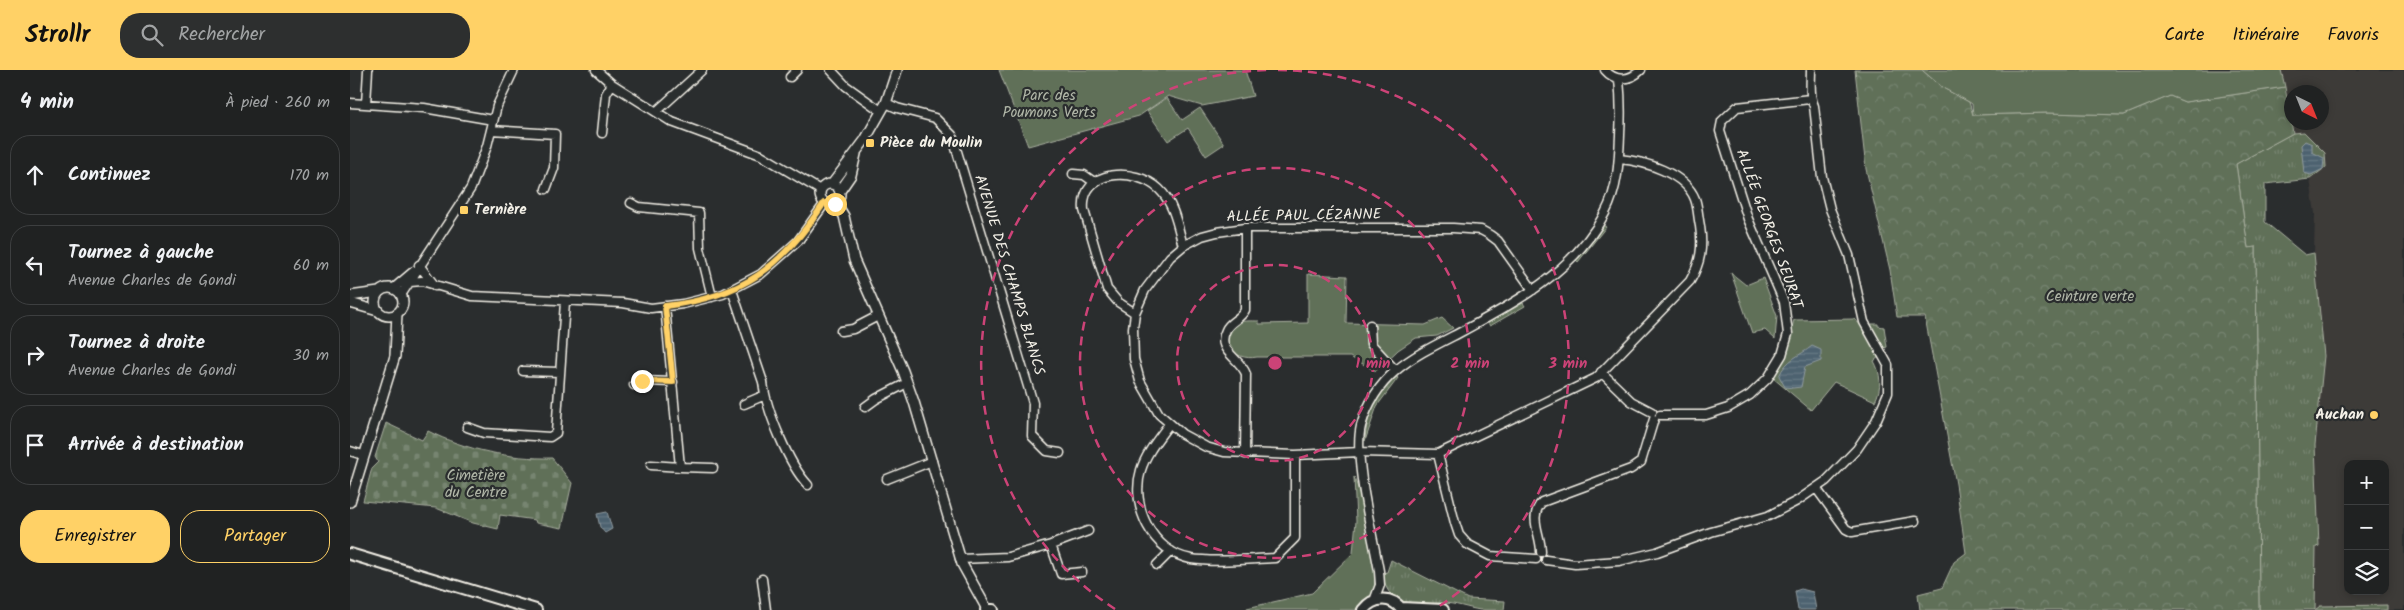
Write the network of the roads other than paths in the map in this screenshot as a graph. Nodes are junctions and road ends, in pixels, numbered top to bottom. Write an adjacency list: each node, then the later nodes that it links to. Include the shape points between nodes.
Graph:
1 (368, 70): 16 (street)
2 (514, 70): 19 (street)
3 (596, 70): 13 (street)
4 (702, 70): 18 (street)
5 (797, 70): 11 (street)
6 (832, 70): 17 (street, AVENUE DES CHAMPS BLANCS, via 846,86)
7 (897, 70): 17 (street)
8 (1605, 70): 12 (street)
9 (1641, 70): 12 (street, via 1630,78)
10 (1810, 70): 14 (street)
11 (790, 76)
12 (1619, 79): 23 (street, via 1622,98)
13 (612, 84): 18 (street); 21 (street, via 606,94)
14 (1810, 99): 65 (street, ALLÉE GEORGES SEURAT, via 1737,107 1722,120 1720,131 1748,220 1784,302 1788,334 1782,355 1768,378 1728,408 1706,415); 81 (street, via 1814,106 1828,202 1849,255 1864,322 1882,352 1890,375 1884,406 1868,435 1843,465)
15 (350, 103): 16 (street)
16 (366, 104): 19 (street, via 424,108)
17 (883, 107): 22 (street); 70 (street, AVENUE DES CHAMPS BLANCS, via 935,118 952,135 1033,402 1032,436 1047,451)
18 (656, 112): 28 (street, via 672,122 761,154)
19 (493, 120): 20 (street)
20 (491, 130): 27 (street, via 555,134 554,168); 35 (street, via 471,188)
21 (602, 133)
22 (856, 154): 26 (street); 29 (street, via 851,175)
23 (1619, 159): 40 (street, via 1606,212 1564,265); 58 (street, via 1656,168 1684,184 1695,199 1701,254 1699,266 1690,281)
24 (1073, 174): 25 (street, via 1084,175)
25 (1094, 182): 34 (street, via 1120,175 1148,180 1172,208); 49 (street, via 1086,194 1084,210 1107,288 1118,302)
26 (832, 184): 28 (street); 29 (street)
27 (546, 188)
28 (820, 190): 31 (street)
29 (840, 191): 32 (street)
30 (631, 203): 44 (street, via 639,207 699,213 700,248)
31 (824, 203): 32 (street); 39 (street, via 789,251 761,274)
32 (836, 203): 51 (street, via 844,216 851,253)
33 (1245, 228): 34 (street, ALLÉE PAUL CÉZANNE, via 1217,232); 40 (street, ALLÉE PAUL CÉZANNE, via 1481,230 1498,241); 71 (street, via 1245,310 1227,327 1224,338 1228,354 1244,367 1246,374)
34 (1183, 246): 49 (street, ALLÉE PAUL CÉZANNE, via 1152,278)
35 (418, 267): 36 (street); 37 (street); 38 (street)
36 (410, 282): 37 (street, via 422,281); 42 (street)
37 (437, 287): 45 (street, via 472,296)
38 (394, 288): 41 (street); 42 (street)
39 (732, 290): 44 (street); 62 (street)
40 (1533, 290): 55 (street)
41 (379, 292): 43 (street); 48 (street, via 374,302)
42 (401, 295): 50 (street, via 403,304)
43 (350, 296)
44 (712, 297): 47 (street)
45 (564, 302): 47 (street, via 623,303 652,308); 57 (street)
46 (350, 304): 48 (street)
47 (665, 306): 59 (street)
48 (382, 313): 50 (street); 54 (street)
49 (1135, 313): 66 (street, ALLÉE PAUL CÉZANNE, via 1134,360 1140,381)
50 (397, 314): 54 (street)
51 (878, 316): 53 (street, via 853,329); 60 (street)
52 (1370, 325): 55 (street, via 1371,344)
53 (841, 331)
54 (396, 333): 73 (street, via 395,356)
55 (1395, 370): 69 (street, via 1371,400 1361,427)
56 (523, 371): 57 (street)
57 (560, 372): 67 (street, via 557,429 552,436 484,433)
58 (1601, 372): 65 (street, ALLÉE GEORGES SEURAT, via 1630,401); 72 (street, via 1584,385)
59 (673, 382): 61 (street, via 642,381); 77 (street)
60 (907, 383): 64 (street); 75 (street)
61 (634, 385)
62 (765, 395): 63 (street); 80 (street, via 791,462)
63 (744, 404)
64 (865, 407)
65 (1656, 415): 88 (street, via 1641,462 1631,469 1542,502 1534,514)
66 (1169, 424): 71 (street, ALLÉE PAUL CÉZANNE, via 1206,447); 86 (street, via 1141,469 1137,495 1145,523)
67 (467, 427)
68 (350, 451): 73 (street)
69 (1360, 452): 72 (street, ALLÉE PAUL CÉZANNE); 74 (street, ALLÉE PAUL CÉZANNE); 94 (street)
70 (1060, 453)
71 (1245, 454): 74 (street, ALLÉE PAUL CÉZANNE)
72 (1438, 454): 88 (street, via 1459,535 1467,544 1490,556)
73 (363, 455): 82 (street)
74 (1295, 456): 86 (street, via 1295,538 1275,558 1190,559)
75 (932, 460): 79 (street); 89 (street)
76 (651, 465): 77 (street)
77 (680, 467): 78 (street)
78 (712, 468)
79 (887, 479)
80 (808, 485)
81 (1816, 488): 83 (street, via 1846,529 1852,532); 88 (street, via 1768,516 1657,552 1607,562 1575,564 1546,560 1541,563)
82 (350, 502)
83 (1915, 522)
84 (1088, 531): 85 (street)
85 (1051, 546): 89 (street, via 1008,558); 92 (street, via 1061,574)
86 (1171, 551): 91 (street)
87 (350, 554): 99 (main road)
88 (1539, 555)
89 (960, 559): 101 (street)
90 (350, 560): 98 (main road)
91 (1158, 565)
92 (1082, 572)
93 (762, 579): 100 (street)
94 (1380, 585): 95 (street); 96 (street)
95 (1388, 600): 96 (main road); 97 (main road)
96 (1374, 601): 102 (main road)
97 (1401, 609): 103 (main road)
98 (516, 610)
99 (536, 610)
100 (766, 610)
101 (989, 610)
102 (1363, 610)
103 (1442, 610)

